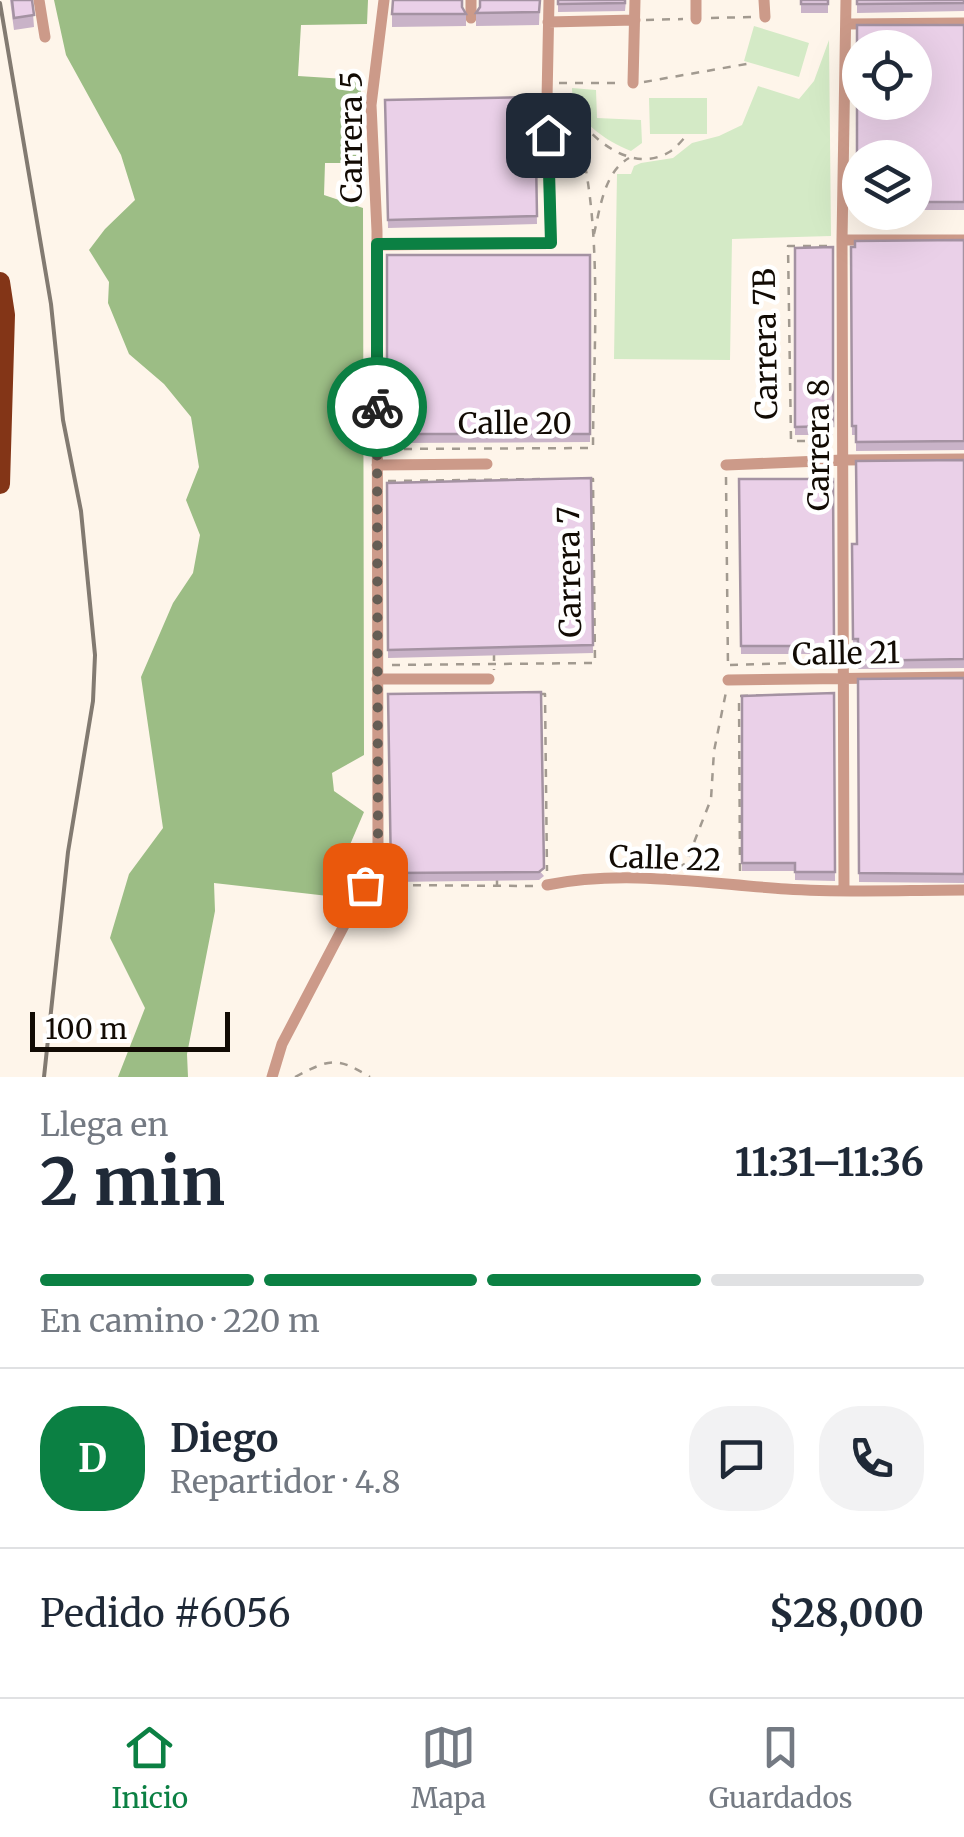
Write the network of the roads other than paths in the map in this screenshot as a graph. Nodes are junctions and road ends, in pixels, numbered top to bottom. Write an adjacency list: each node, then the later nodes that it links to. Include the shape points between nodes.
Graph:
1 (40, 0): 16 (street)
2 (384, 0): 20 (street, Carrera 5, via 371,105)
3 (471, 0): 10 (street)
4 (549, 0): 13 (street)
5 (635, 0): 12 (street)
6 (696, 0): 11 (street)
7 (764, 0): 9 (street)
8 (846, 0): 15 (street, Carrera 8)
9 (764, 17)
10 (472, 18)
11 (696, 19)
12 (635, 20): 13 (street); 17 (street)
13 (548, 22): 20 (street, via 551,243)
14 (964, 22): 15 (street)
15 (846, 24): 18 (street, Carrera 8)
16 (45, 38)
17 (633, 83)
18 (842, 240): 19 (street); 23 (street, Carrera 8)
19 (964, 240)
20 (377, 244): 25 (street, Carrera 5)
21 (0, 282): 27 (highway)
22 (964, 458): 23 (street)
23 (843, 460): 26 (street); 29 (street, Carrera 8)
24 (488, 464): 25 (street, Calle 20)
25 (377, 465): 30 (street, Carrera 5)
26 (726, 466)
27 (0, 484)
28 (964, 677): 29 (street, Calle 21)
29 (844, 678): 32 (street, Calle 21); 34 (street, Carrera 8)
30 (377, 679): 31 (street); 36 (street, Carrera 5, via 378,845 368,880 282,1044)
31 (492, 679)
32 (728, 680)
33 (547, 885): 34 (street, Calle 22, via 663,879)
34 (844, 890): 35 (street, Calle 22)
35 (964, 890)
36 (272, 1077)

